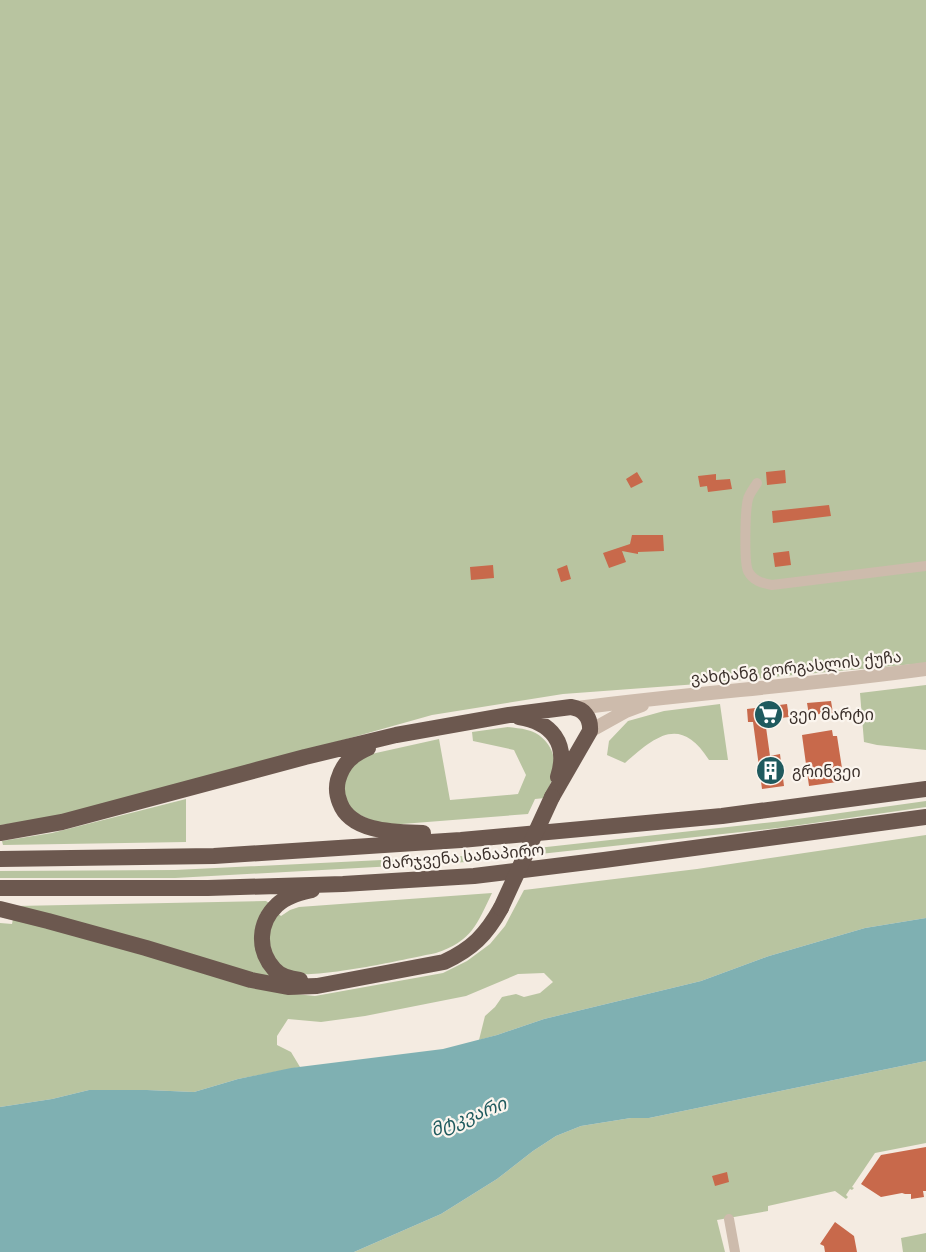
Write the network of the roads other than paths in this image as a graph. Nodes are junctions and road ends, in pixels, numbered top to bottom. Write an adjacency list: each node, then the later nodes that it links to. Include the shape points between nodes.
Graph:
1 (757, 483): 2 (street, via 748,498 745,524 747,569 759,582 772,585)
2 (926, 566)
3 (926, 669): 4 (street, ვახტანგ გორგასლის ქუჩა)
4 (670, 696): 5 (street); 9 (street, via 626,711)
5 (571, 708): 6 (highway); 8 (highway, via 554,716 551,726); 9 (highway, via 588,716 591,724)
6 (509, 715): 7 (highway); 8 (highway, via 540,722)
7 (396, 735): 13 (highway, via 62,822); 14 (highway, via 348,759 337,785 342,808 368,827)
8 (555, 736): 9 (highway, via 570,746); 11 (highway, via 562,761)
9 (587, 736): 11 (highway)
10 (926, 789): 14 (highway, მარჯვენა სანაპირო, via 722,816)
11 (552, 798): 19 (highway, bridge, via 501,908 481,938 444,962)
12 (926, 817): 16 (highway, მარჯვენა სანაპირო, via 474,876)
13 (0, 833)
14 (461, 840): 15 (highway, მარჯვენა სანაპირო, via 214,856)
15 (0, 859)
16 (343, 884): 17 (highway, მარჯვენა სანაპირო); 19 (highway, via 298,893 279,903 266,918 261,935 264,953 275,970 288,978)
17 (0, 888)
18 (0, 909): 19 (highway, via 251,980 288,987)
19 (340, 982)
20 (729, 1220): 21 (street)
21 (735, 1252)

